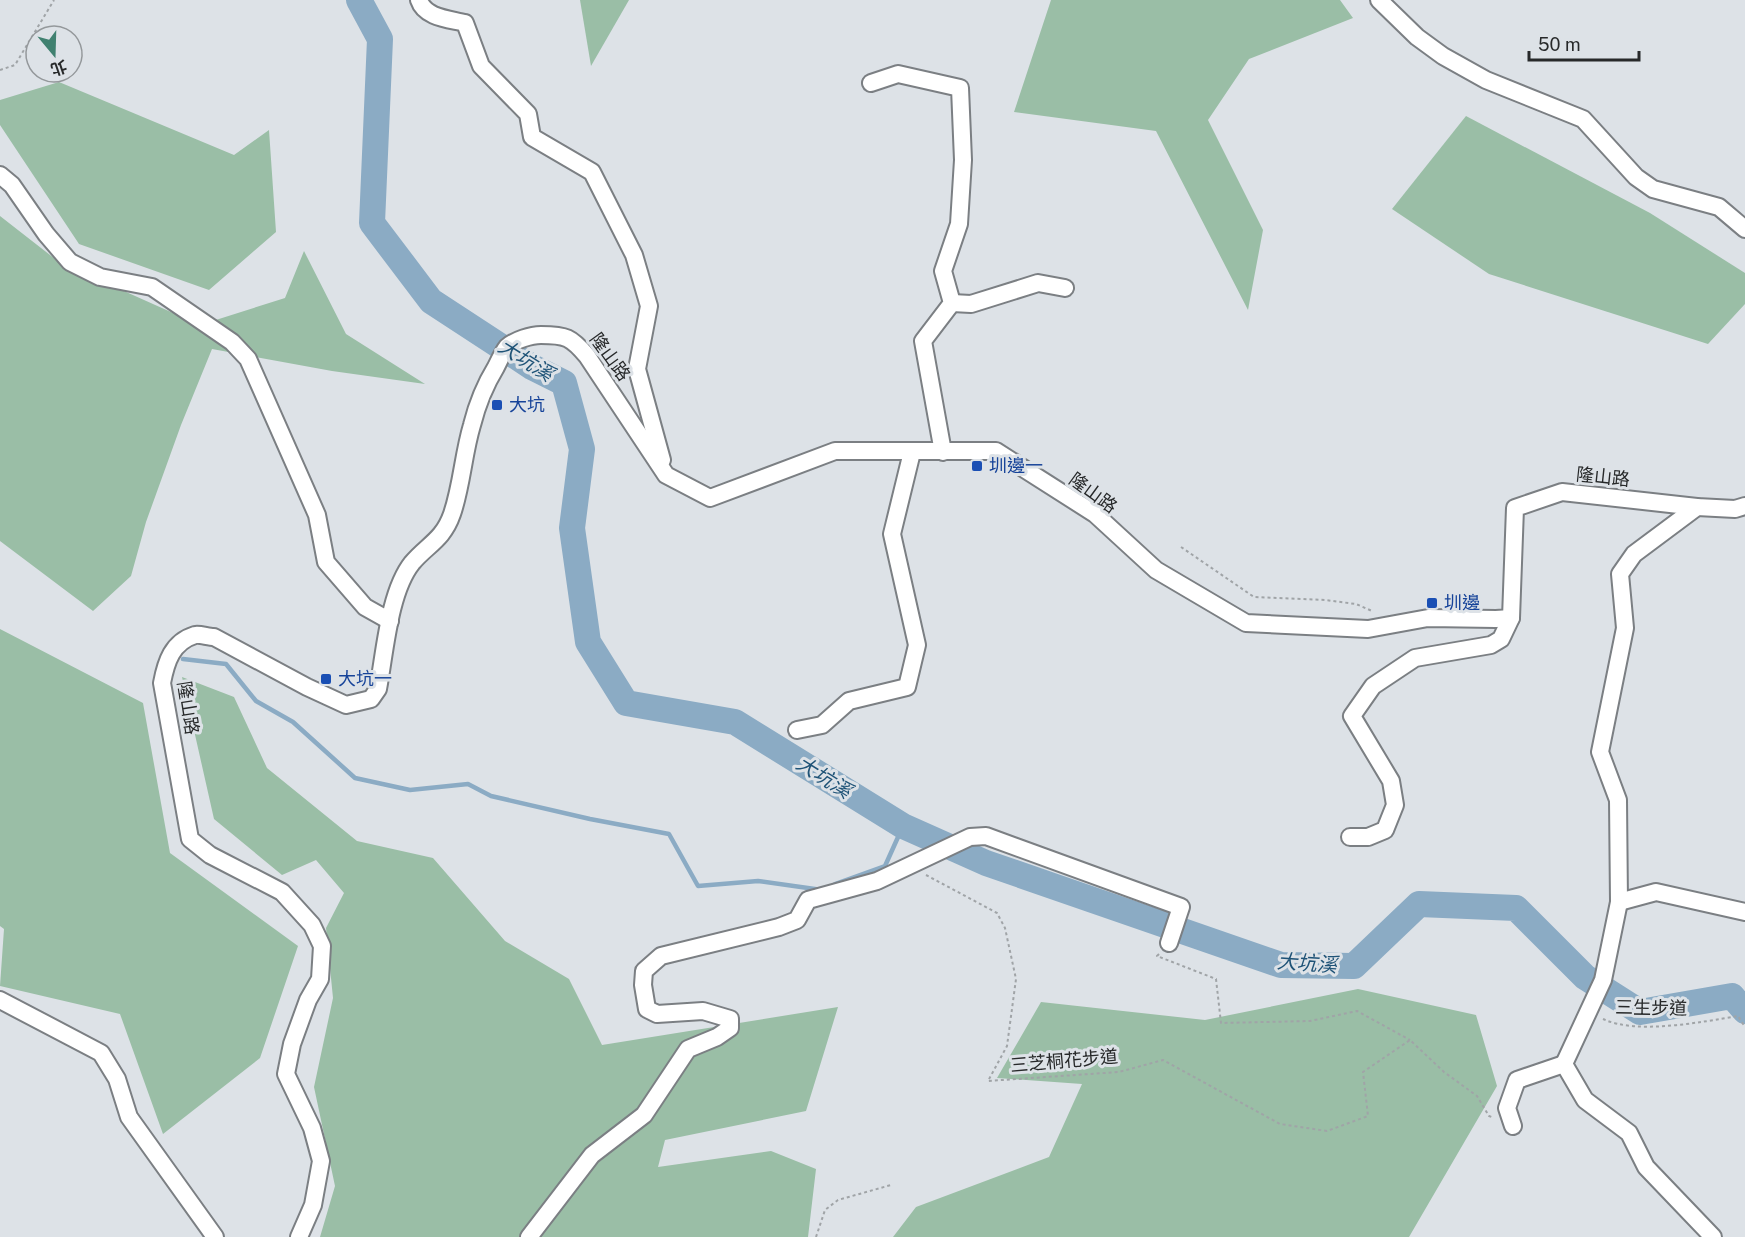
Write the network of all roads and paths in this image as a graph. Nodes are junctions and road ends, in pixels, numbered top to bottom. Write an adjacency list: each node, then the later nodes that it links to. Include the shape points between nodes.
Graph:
1 (54, 0): 4 (path, via 15,65)
2 (418, 0): 12 (street, via 430,15 465,23 481,66 528,114 532,137 592,172 634,255 649,306 637,369)
3 (1379, 0): 7 (street, via 1443,56 1486,80 1583,119 1636,177 1653,189 1719,207)
4 (0, 70)
5 (871, 83): 9 (street, via 898,74 960,88 963,160 959,224 943,271)
6 (0, 175): 18 (street, via 12,185 70,262 100,277 152,287 232,342 248,359 317,515 326,562 365,607)
7 (1745, 229)
8 (1065, 288): 9 (street, via 1038,283 970,304)
9 (952, 303): 11 (street, via 923,341)
10 (912, 452): 11 (street, 隆山路); 12 (street, 隆山路, via 835,451 710,498); 19 (street, via 892,534 917,645 907,687 849,701 822,725)
11 (943, 452): 17 (street, 隆山路, via 996,451 1095,514 1156,570 1246,623 1368,629 1428,618)
12 (666, 476): 18 (street, 隆山路, via 574,340 560,335 520,340 507,347 487,382 471,427 451,516 437,541 412,563 393,602)
13 (1745, 506): 14 (street, 隆山路)
14 (1696, 507): 17 (street, 隆山路, via 1562,492 1515,508); 22 (street, via 1634,554 1620,574 1625,628 1600,752 1618,800)
15 (1182, 547): 16 (path, via 1254,597 1356,604)
16 (1375, 613)
17 (1511, 618): 20 (street, via 1501,639 1491,645 1415,658 1373,686 1352,716 1391,781 1395,805 1385,830 1368,837)
18 (390, 621): 33 (street, 隆山路, via 378,689 371,699 346,705 214,638 197,634 177,646 166,662 162,683 190,839 210,855 282,892 312,925 322,946 320,979 292,1044 286,1074 312,1128 321,1161 313,1205)
19 (797, 730)
20 (1350, 837)
21 (909, 866): 24 (street, via 970,837 986,836 1181,907); 28 (path, 三芝桐花步道, via 997,913 1005,928 1016,979 1007,1046 988,1081 1119,1072 1163,1060 1280,1124 1327,1131 1368,1116 1363,1072); 34 (street, via 877,881 808,900 797,920 661,957 644,970 647,1009 657,1014 704,1011 729,1019 730,1028 688,1049 644,1115 592,1155)
22 (1619, 902): 23 (street, via 1656,892); 26 (street, via 1604,980)
23 (1745, 912)
24 (1169, 943): 28 (path, via 1157,956 1216,979 1221,1023 1310,1020 1357,1011)
25 (0, 1000): 32 (street, via 100,1053 117,1079 129,1118)
26 (1587, 1012): 27 (path, 三生步道, via 1614,1024 1675,1026 1738,1016); 29 (street)
27 (1745, 1027)
28 (1410, 1040): 30 (path, via 1477,1096 1489,1116)
29 (1564, 1064): 30 (street, via 1517,1080 1507,1108); 36 (street, via 1585,1100 1629,1133 1646,1167)
30 (1514, 1126)
31 (891, 1185): 35 (path, via 838,1200 825,1210)
32 (214, 1237)
33 (299, 1237)
34 (529, 1237)
35 (816, 1237)
36 (1713, 1237)

